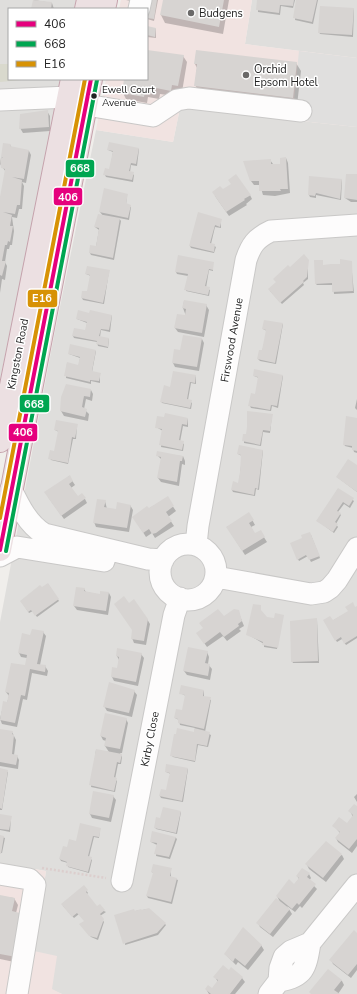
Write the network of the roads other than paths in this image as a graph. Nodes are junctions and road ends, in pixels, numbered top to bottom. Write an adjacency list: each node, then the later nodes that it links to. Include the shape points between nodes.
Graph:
1 (90, 80): 2 (highway, Kingston Road)
2 (76, 94): 3 (street); 4 (street, via 153,116 177,100 189,98); 6 (highway, Kingston Road); 7 (highway, Kingston Road)
3 (0, 100)
4 (301, 110)
5 (357, 225): 8 (street, Firswood Avenue, via 271,231 260,236 251,246 246,260)
6 (0, 441)
7 (11, 489): 10 (highway, Kingston Road); 12 (street, via 36,529 44,534 148,559)
8 (196, 545): 12 (street, via 174,548); 13 (street, via 204,548 212,557)
9 (357, 548): 13 (street, via 337,580 324,592 311,594)
10 (0, 550)
11 (0, 556): 12 (street, via 17,548)
12 (163, 570): 14 (street, via 166,588)
13 (216, 577): 14 (street, via 207,593 194,599)
14 (180, 598): 16 (street, Kirby Close, via 174,615)
15 (0, 874): 19 (street, via 29,879 35,885)
16 (122, 881)
17 (357, 885): 18 (street, via 310,943 303,971 293,979)
18 (274, 987)
19 (17, 994)

